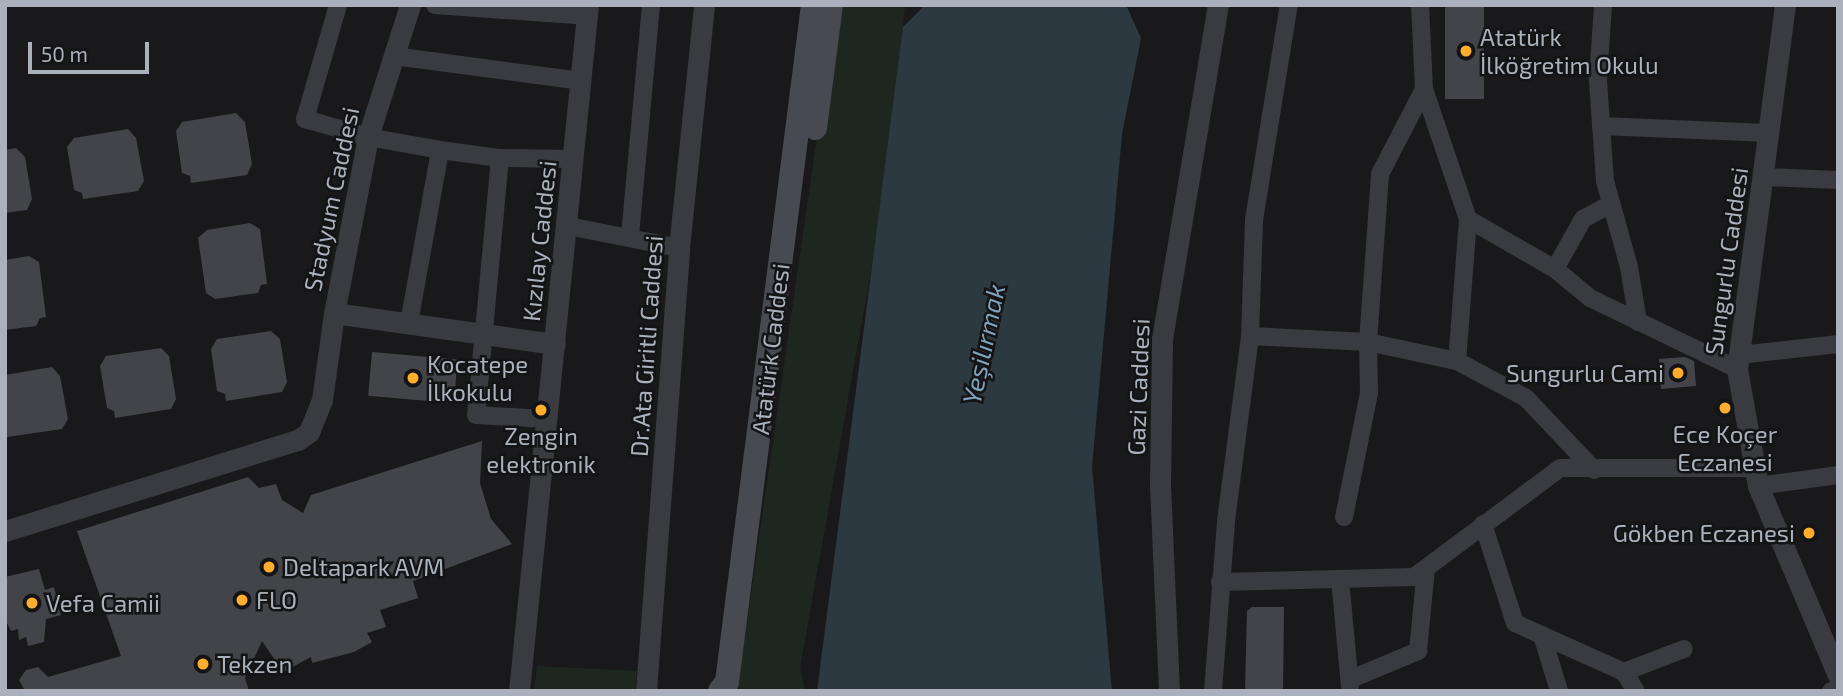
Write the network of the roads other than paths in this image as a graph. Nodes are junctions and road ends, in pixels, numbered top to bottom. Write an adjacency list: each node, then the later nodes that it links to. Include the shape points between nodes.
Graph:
1 (338, 5): 21 (street, via 305,119)
2 (410, 5): 15 (street, Stadyum Caddesi)
3 (436, 5): 14 (street)
4 (651, 5): 30 (street)
5 (704, 5): 31 (street, Dr.Ata Giritli Caddesi)
6 (813, 5): 61 (main road, Atatürk Caddesi, via 727,682)
7 (831, 5): 62 (main road, Atatürk Caddesi)
8 (1218, 5): 63 (street, Gazi Caddesi, via 1162,339 1160,485)
9 (1279, 5): 16 (street, via 1272,58)
10 (1289, 5): 16 (street)
11 (1420, 5): 18 (street)
12 (1602, 5): 19 (street)
13 (1785, 5): 20 (street, Sungurlu Caddesi)
14 (588, 11): 17 (street, Kızılay Caddesi)
15 (394, 55): 17 (street); 21 (street, Stadyum Caddesi)
16 (1275, 79): 37 (street, via 1254,220)
17 (581, 81): 24 (street, Kızılay Caddesi)
18 (1423, 89): 28 (street); 38 (street, via 1380,174)
19 (1601, 126): 20 (street); 27 (street)
20 (1769, 134): 25 (street, Sungurlu Caddesi)
21 (368, 137): 22 (street); 33 (street, Stadyum Caddesi)
22 (440, 150): 23 (street); 35 (street)
23 (500, 158): 24 (street); 36 (street)
24 (574, 159): 29 (street, Kızılay Caddesi)
25 (1764, 177): 26 (street); 42 (street, Sungurlu Caddesi)
26 (1838, 180)
27 (1611, 204): 32 (street, via 1583,219); 34 (street)
28 (1468, 219): 32 (street); 41 (street)
29 (568, 226): 30 (street); 39 (street, Kızılay Caddesi)
30 (630, 236): 31 (street)
31 (679, 248): 60 (street, Dr.Ata Giritli Caddesi)
32 (1555, 269): 34 (street, via 1590,298)
33 (334, 313): 35 (street, Stadyum Caddesi); 49 (street, via 322,400 309,432 298,440)
34 (1638, 322): 42 (street)
35 (409, 323): 36 (street, Stadyum Caddesi)
36 (485, 334): 39 (street, Stadyum Caddesi); 43 (street, via 476,415)
37 (1250, 336): 38 (street); 52 (street)
38 (1368, 342): 41 (street); 47 (street, via 1369,393)
39 (555, 344): 43 (street, Kızılay Caddesi)
40 (1838, 344): 42 (street)
41 (1457, 361): 44 (street, via 1526,398)
42 (1738, 362): 46 (street, Sungurlu Caddesi)
43 (546, 419): 59 (street, Kızılay Caddesi)
44 (1594, 470): 46 (street); 48 (street, via 1560,468)
45 (1838, 475): 46 (street)
46 (1755, 477): 56 (street, Sungurlu Caddesi)
47 (1344, 517)
48 (1483, 524): 50 (street); 53 (street, via 1515,623)
49 (5, 531)
50 (1426, 568): 51 (street, via 1414,577); 57 (street, via 1418,651)
51 (1340, 579): 52 (street); 57 (street)
52 (1220, 582): 64 (street)
53 (1542, 635): 55 (street); 65 (street)
54 (1684, 649): 55 (street)
55 (1624, 672): 66 (street)
56 (1838, 675)
57 (1350, 685)
58 (1838, 688): 67 (street)
59 (519, 691)
60 (646, 691)
61 (720, 691)
62 (742, 691)
63 (1169, 691)
64 (1213, 691)
65 (1559, 691)
66 (1636, 691)
67 (1831, 691)

